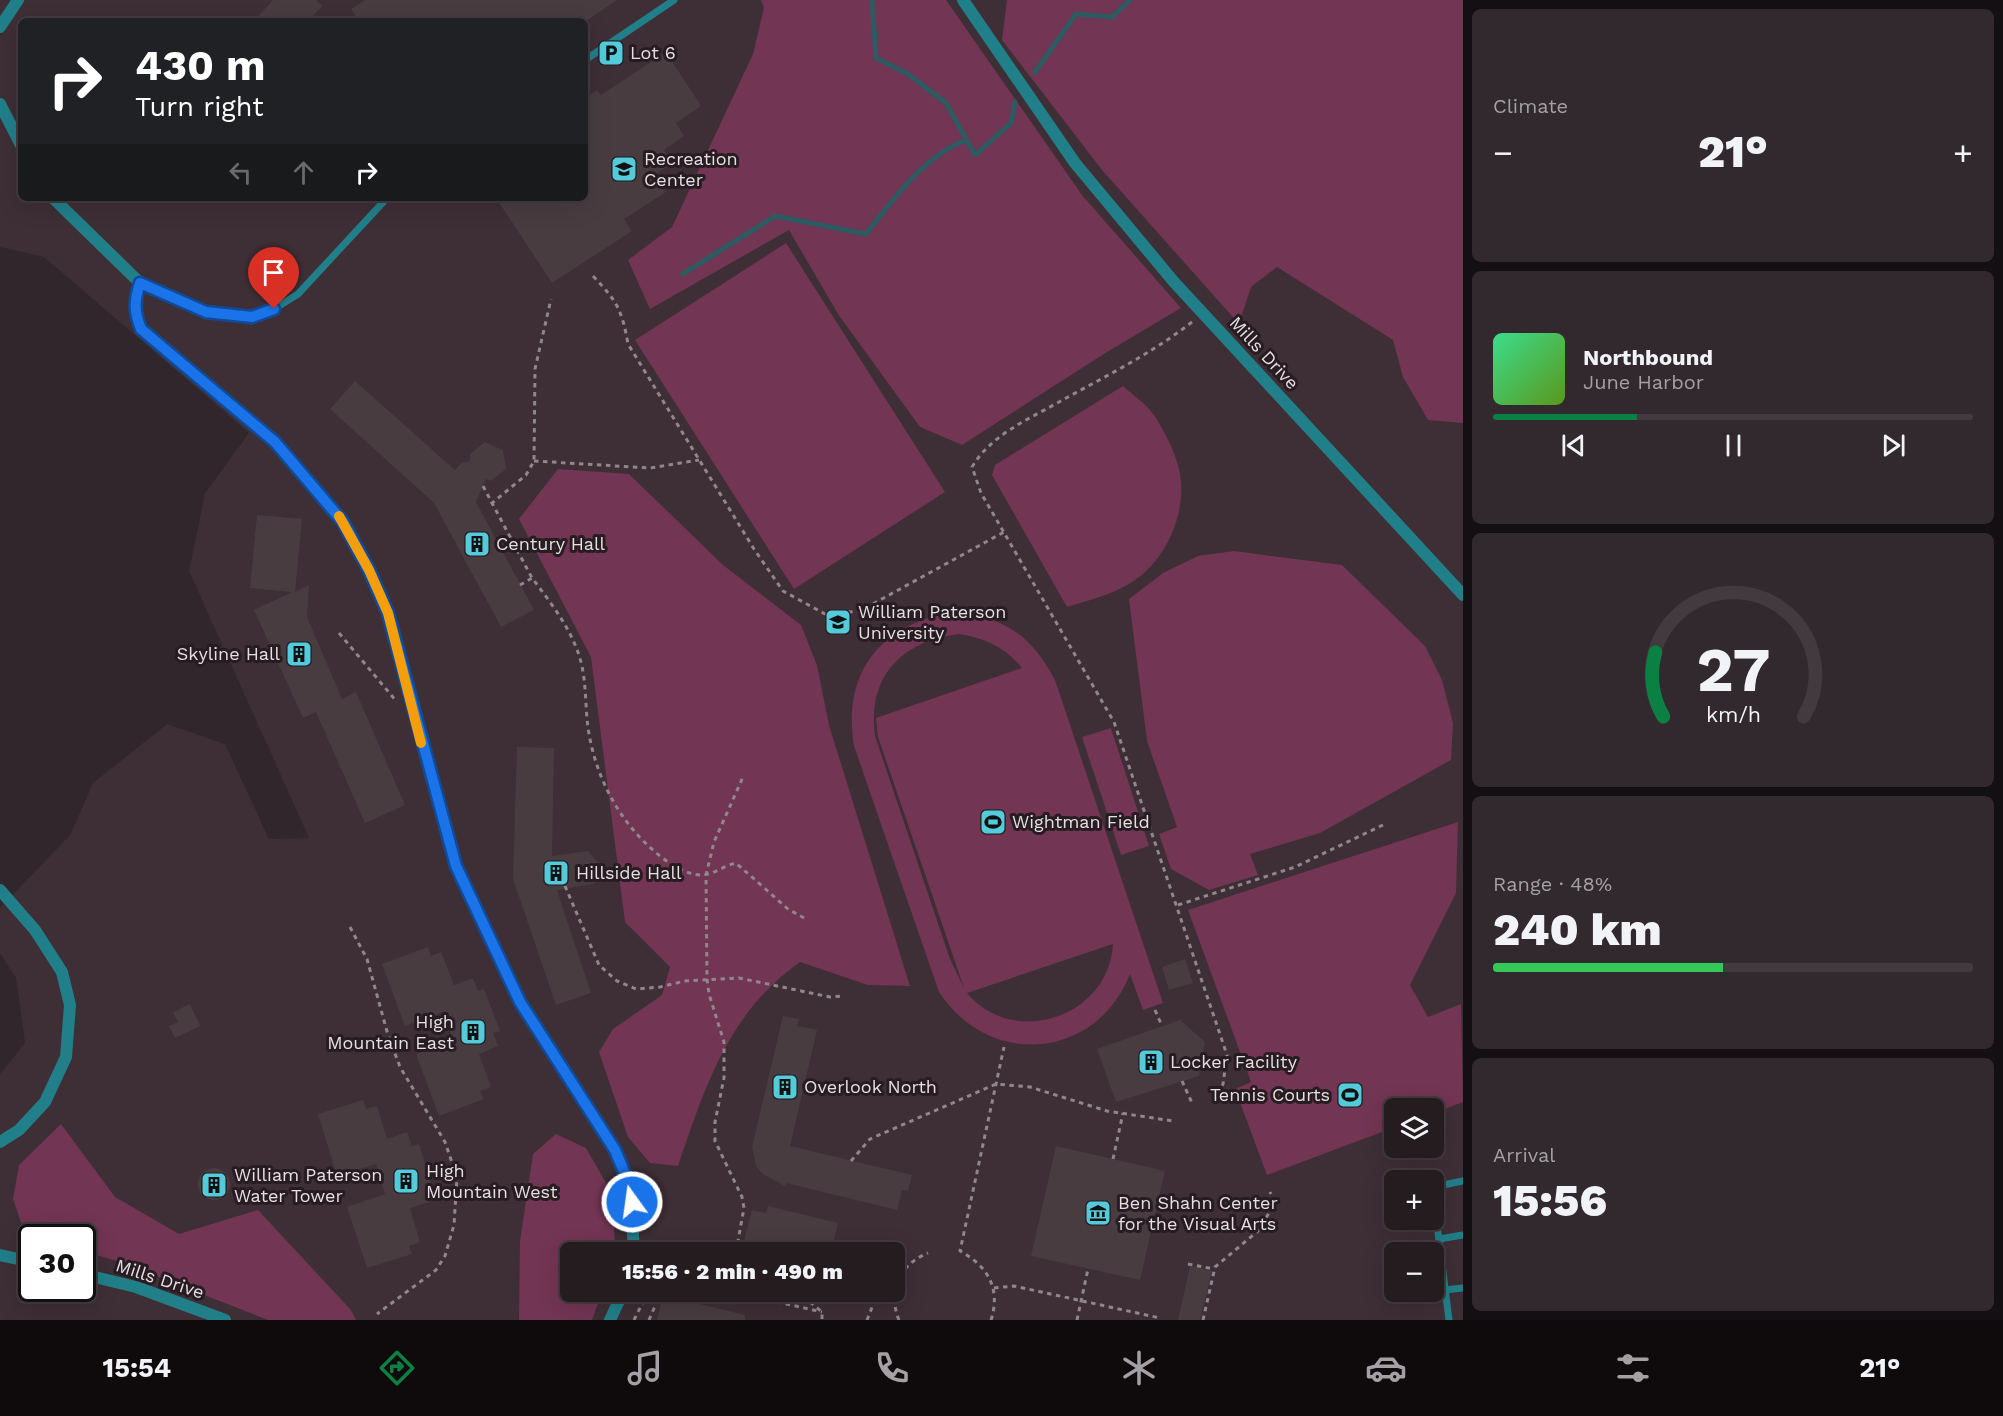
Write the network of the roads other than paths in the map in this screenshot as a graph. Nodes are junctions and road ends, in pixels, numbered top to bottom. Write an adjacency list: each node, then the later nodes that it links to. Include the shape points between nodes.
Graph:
1 (18, 0): 4 (street)
2 (674, 0): 5 (lane)
3 (963, 0): 11 (street, Mills Drive, via 1083,172 1203,314)
4 (0, 27)
5 (588, 58)
6 (0, 104): 7 (street)
7 (18, 139)
8 (56, 201): 10 (street)
9 (384, 201): 10 (lane, via 298,294 252,317 206,312)
10 (140, 283): 19 (street, via 135,314 141,329 275,442 343,522 369,570 388,613 456,866 520,1002 615,1150 626,1177)
11 (1463, 595)
12 (0, 890): 13 (street, via 35,930 62,972 70,1005 66,1057 45,1102 19,1130)
13 (0, 1142)
14 (1463, 1181): 15 (lane)
15 (1444, 1185)
16 (1438, 1230): 18 (lane)
17 (1463, 1235): 18 (lane)
18 (1439, 1239): 24 (lane)
19 (634, 1242)
20 (0, 1255): 21 (street)
21 (18, 1259)
22 (96, 1277): 26 (street, Mills Drive, via 136,1287)
23 (1463, 1288): 24 (lane)
24 (1445, 1290): 28 (lane)
25 (618, 1302): 27 (street)
26 (225, 1320)
27 (610, 1320)
28 (1449, 1320)

